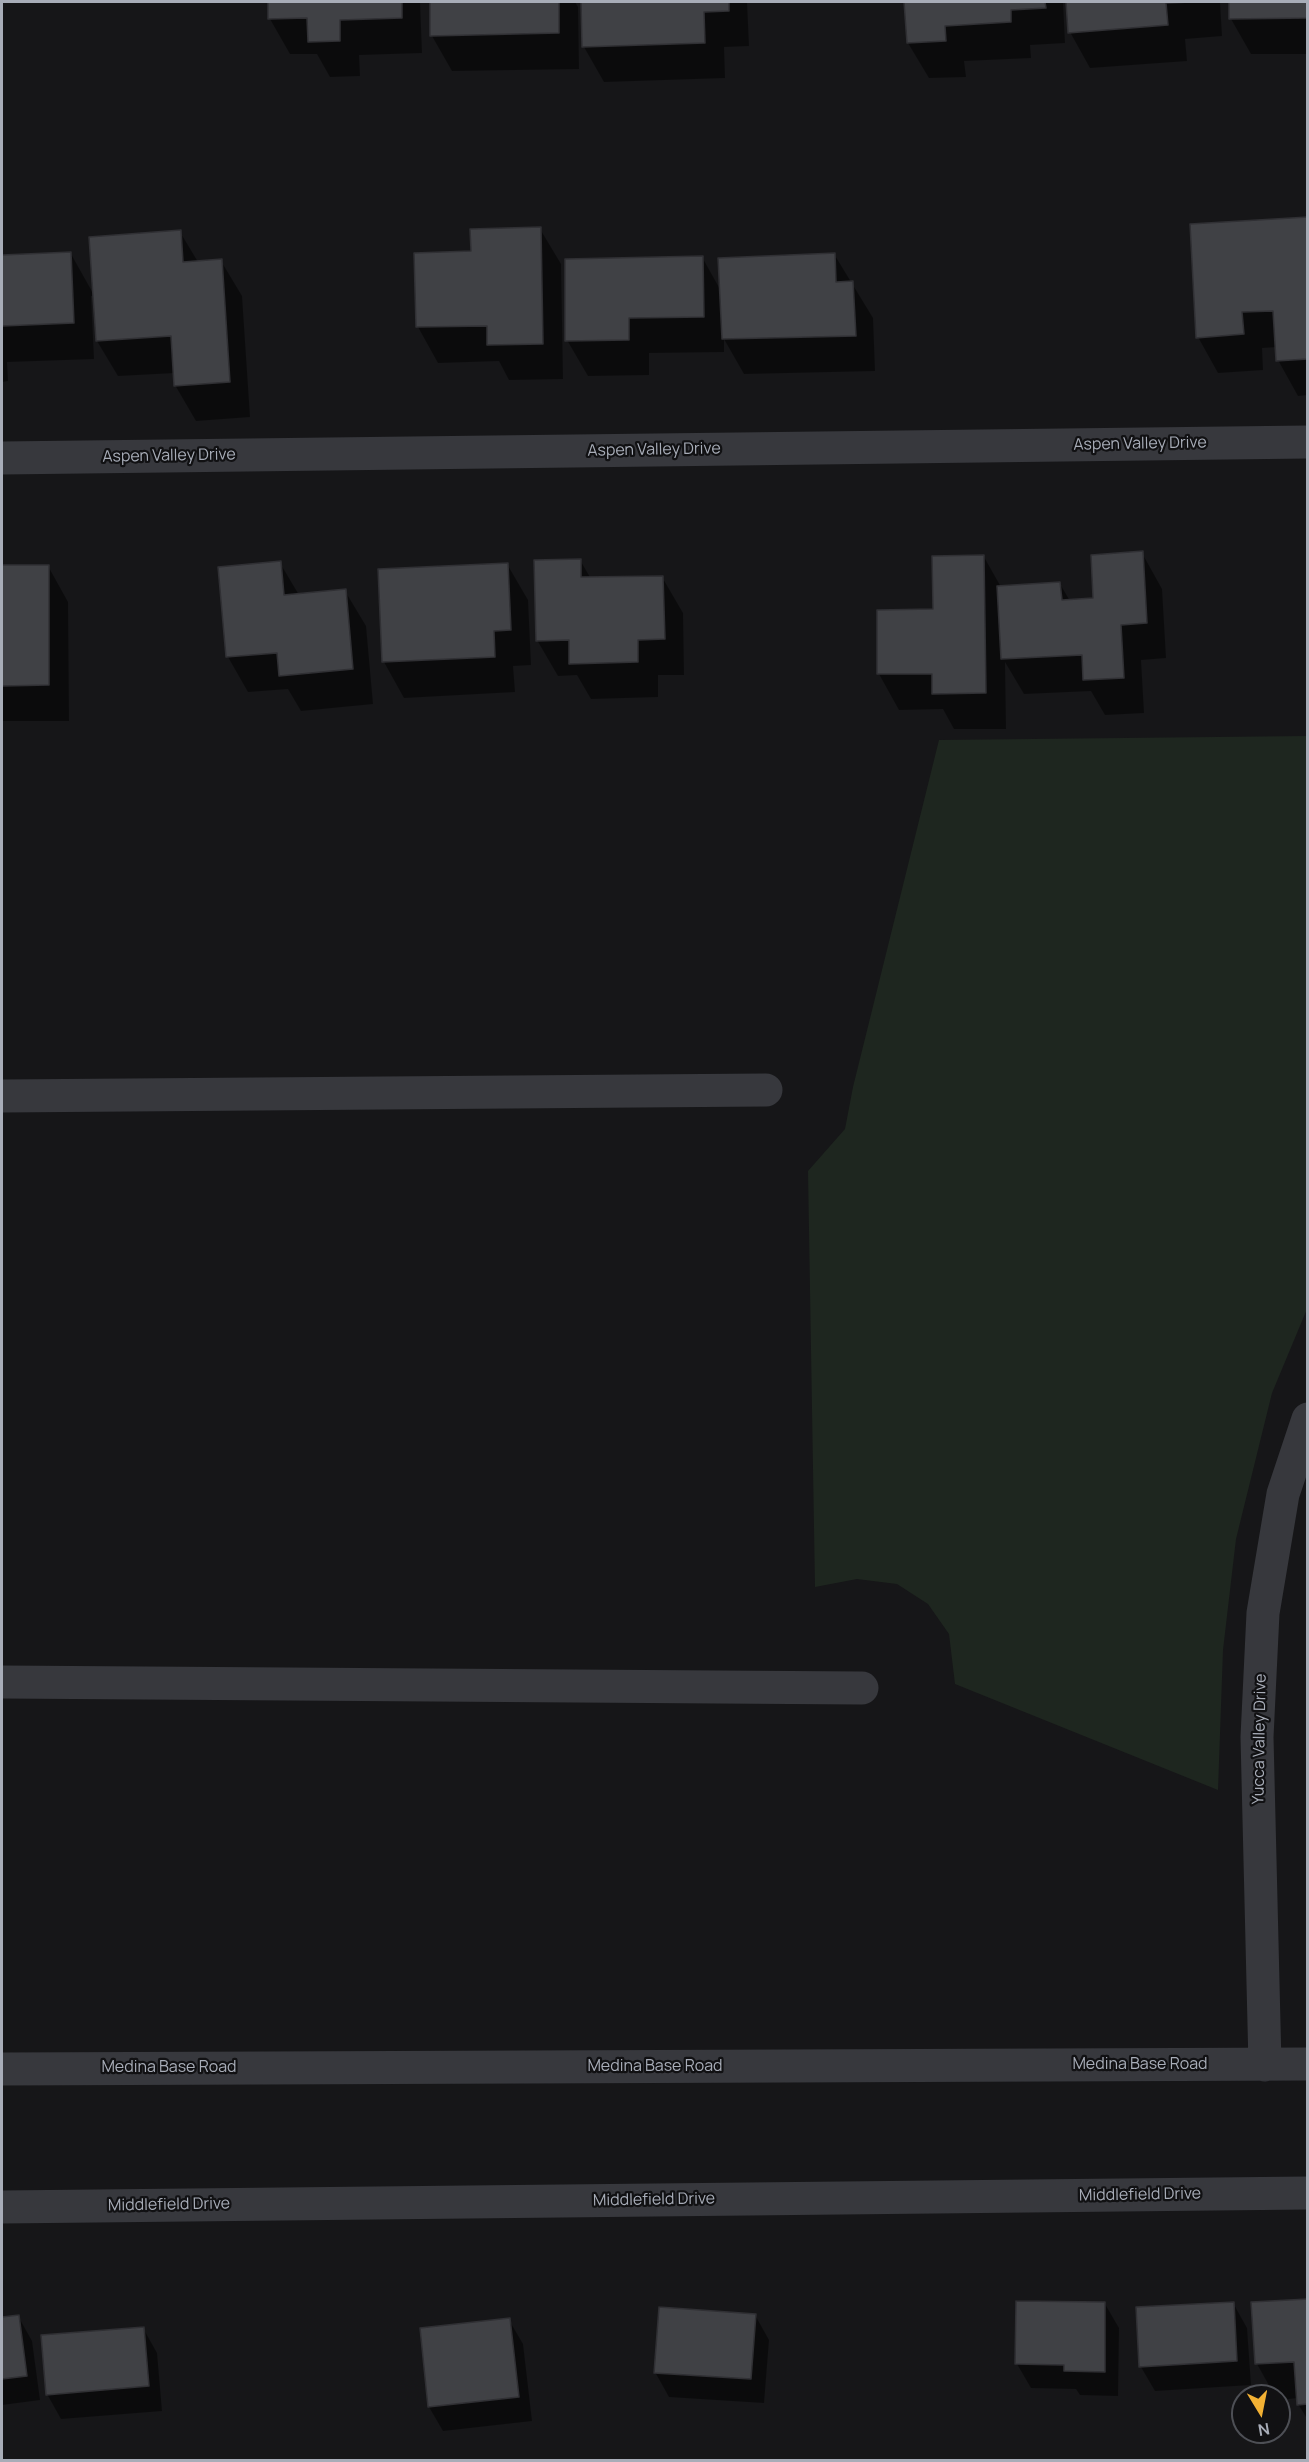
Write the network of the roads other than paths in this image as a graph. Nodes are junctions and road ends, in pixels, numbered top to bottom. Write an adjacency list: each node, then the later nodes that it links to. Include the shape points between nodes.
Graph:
1 (1308, 442): 2 (street, Aspen Valley Drive)
2 (2, 458)
3 (766, 1090): 4 (street)
4 (2, 1096)
5 (1308, 1419): 9 (street, Yucca Valley Drive, via 1283,1494 1263,1613 1257,1737)
6 (2, 1682): 7 (street)
7 (862, 1688)
8 (1308, 2064): 9 (street, Medina Base Road)
9 (1265, 2065): 10 (street, Medina Base Road)
10 (2, 2069)
11 (1308, 2193): 12 (street, Middlefield Drive)
12 (2, 2207)

